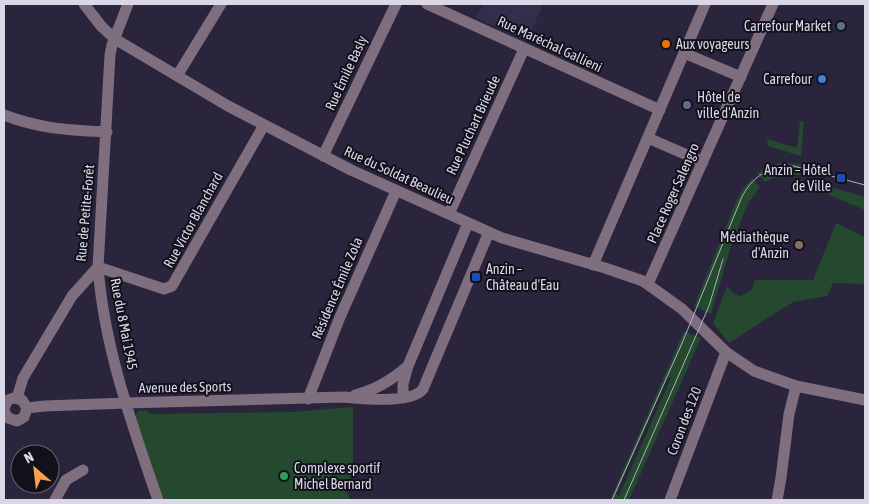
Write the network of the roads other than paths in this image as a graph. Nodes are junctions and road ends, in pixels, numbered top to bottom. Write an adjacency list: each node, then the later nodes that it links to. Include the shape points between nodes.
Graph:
1 (84, 4): 8 (street, Rue du Soldat Beaulieu, via 106,32)
2 (128, 4): 8 (street, Rue de Petite-Forêt)
3 (221, 4): 11 (street)
4 (396, 4): 18 (street, Rue Émile Basly)
5 (427, 4): 9 (street, Rue Maréchal Gallieni)
6 (705, 4): 10 (street)
7 (773, 4): 12 (street, Place Roger Salengro)
8 (115, 38): 11 (street, Rue du Soldat Beaulieu); 16 (street, Rue de Petite-Forêt, via 110,55)
9 (524, 49): 13 (street, Rue Maréchal Gallieni); 21 (street, Rue Pluchart Brieude)
10 (684, 53): 12 (street); 13 (street)
11 (177, 76): 15 (street, Rue du Soldat Beaulieu)
12 (741, 77): 19 (street, Place Roger Salengro)
13 (660, 110): 17 (street)
14 (4, 115): 16 (street, via 45,128)
15 (264, 125): 18 (street, Rue du Soldat Beaulieu); 25 (street, Rue Victor Blanchard, via 172,286 164,290)
16 (107, 132): 25 (street, Rue de Petite-Forêt)
17 (648, 138): 19 (street); 24 (street)
18 (323, 156): 20 (street, Rue du Soldat Beaulieu)
19 (703, 162): 26 (street, Place Roger Salengro)
20 (396, 190): 21 (street, Rue du Soldat Beaulieu); 33 (street, Résidence Émile Zola)
21 (448, 214): 22 (street, Rue du Soldat Beaulieu)
22 (468, 223): 23 (street, Rue du Soldat Beaulieu); 28 (street, Avenue des Sports)
23 (489, 232): 24 (street, Rue du Soldat Beaulieu); 32 (street, Avenue des Sports, via 424,388 415,396)
24 (594, 264): 26 (street, Rue du Soldat Beaulieu)
25 (98, 267): 31 (street, Rue de Petite-Forêt, via 72,296 23,378); 35 (street, Rue du 8 Mai 1945)
26 (648, 284): 27 (street, Rue du Soldat Beaulieu, via 682,310)
27 (722, 349): 29 (street, Rue du Soldat Beaulieu, via 754,371); 41 (street, Coron des 120)
28 (408, 366): 30 (street, Avenue des Sports, via 380,386); 32 (street, Avenue des Sports)
29 (796, 386): 34 (street, Rue du Soldat Beaulieu); 42 (street)
30 (344, 397): 32 (street, Avenue des Sports); 33 (street, Avenue des Sports)
31 (17, 398): 36 (street); 37 (street, via 8,400)
32 (403, 398)
33 (308, 399): 35 (street, Avenue des Sports)
34 (865, 400)
35 (126, 403): 36 (street, Avenue des Sports); 40 (street, Rue du 8 Mai 1945)
36 (27, 408): 37 (street, via 21,419 13,421)
37 (4, 414)
38 (83, 470): 39 (street, via 66,480)
39 (54, 500)
40 (158, 500)
41 (670, 500)
42 (777, 500)

